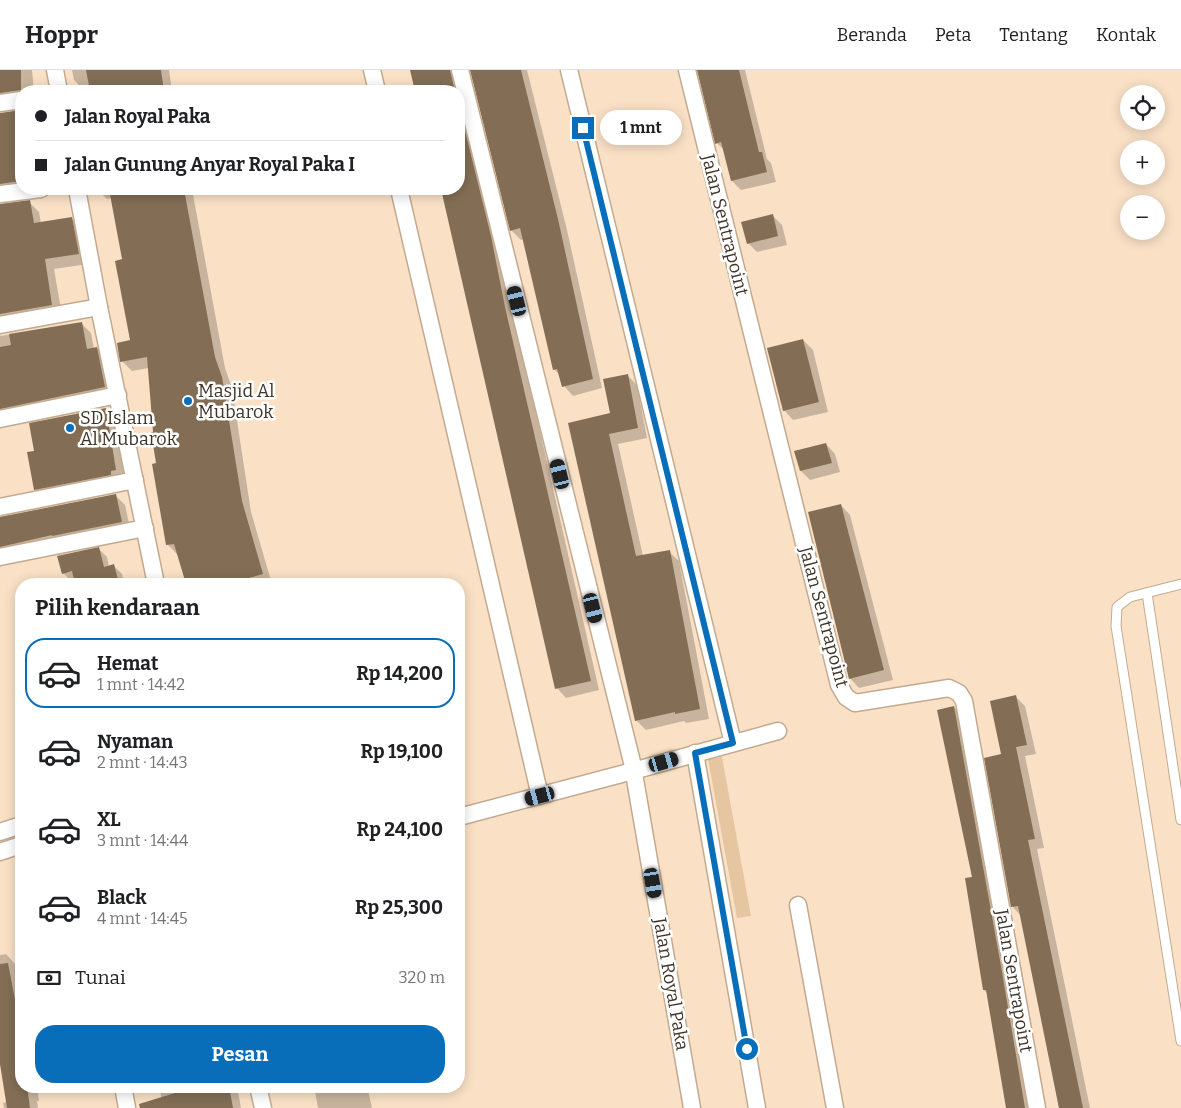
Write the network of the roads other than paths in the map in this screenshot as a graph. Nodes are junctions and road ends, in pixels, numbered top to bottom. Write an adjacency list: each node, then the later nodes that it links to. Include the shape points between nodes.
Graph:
1 (55, 70): 6 (street)
2 (372, 70): 7 (street)
3 (460, 70): 8 (street, Jalan Royal Paka)
4 (568, 70): 28 (street)
5 (687, 70): 47 (street, Jalan Sentrapoint, via 842,692 851,701 860,703 949,688 959,692 964,701)
6 (58, 85)
7 (376, 85)
8 (464, 85)
9 (465, 90): 30 (street, Jalan Royal Paka)
10 (15, 101): 11 (street)
11 (0, 103)
12 (15, 192): 13 (street)
13 (0, 194)
14 (78, 195): 16 (street)
15 (400, 195): 31 (street)
16 (98, 307): 17 (street); 18 (street)
17 (0, 325)
18 (118, 395): 19 (street); 20 (street)
19 (0, 419)
20 (135, 480): 21 (street); 22 (street)
21 (0, 507)
22 (145, 528): 23 (street); 24 (street)
23 (0, 557)
24 (155, 578)
25 (1181, 584): 26 (lane)
26 (1147, 593): 33 (lane); 39 (lane, via 1130,597 1117,606 1116,626)
27 (778, 731): 28 (street)
28 (733, 743): 29 (street)
29 (695, 753): 30 (street); 45 (street)
30 (633, 771): 31 (street); 44 (street, Jalan Royal Paka)
31 (540, 796): 32 (street)
32 (465, 815)
33 (1181, 820)
34 (15, 827): 35 (street)
35 (0, 832)
36 (15, 847): 37 (street)
37 (0, 852)
38 (798, 905): 46 (street)
39 (1181, 1041)
40 (124, 1093): 42 (street)
41 (260, 1093): 43 (street)
42 (127, 1108)
43 (263, 1108)
44 (692, 1108)
45 (757, 1108)
46 (835, 1108)
47 (1037, 1108)

